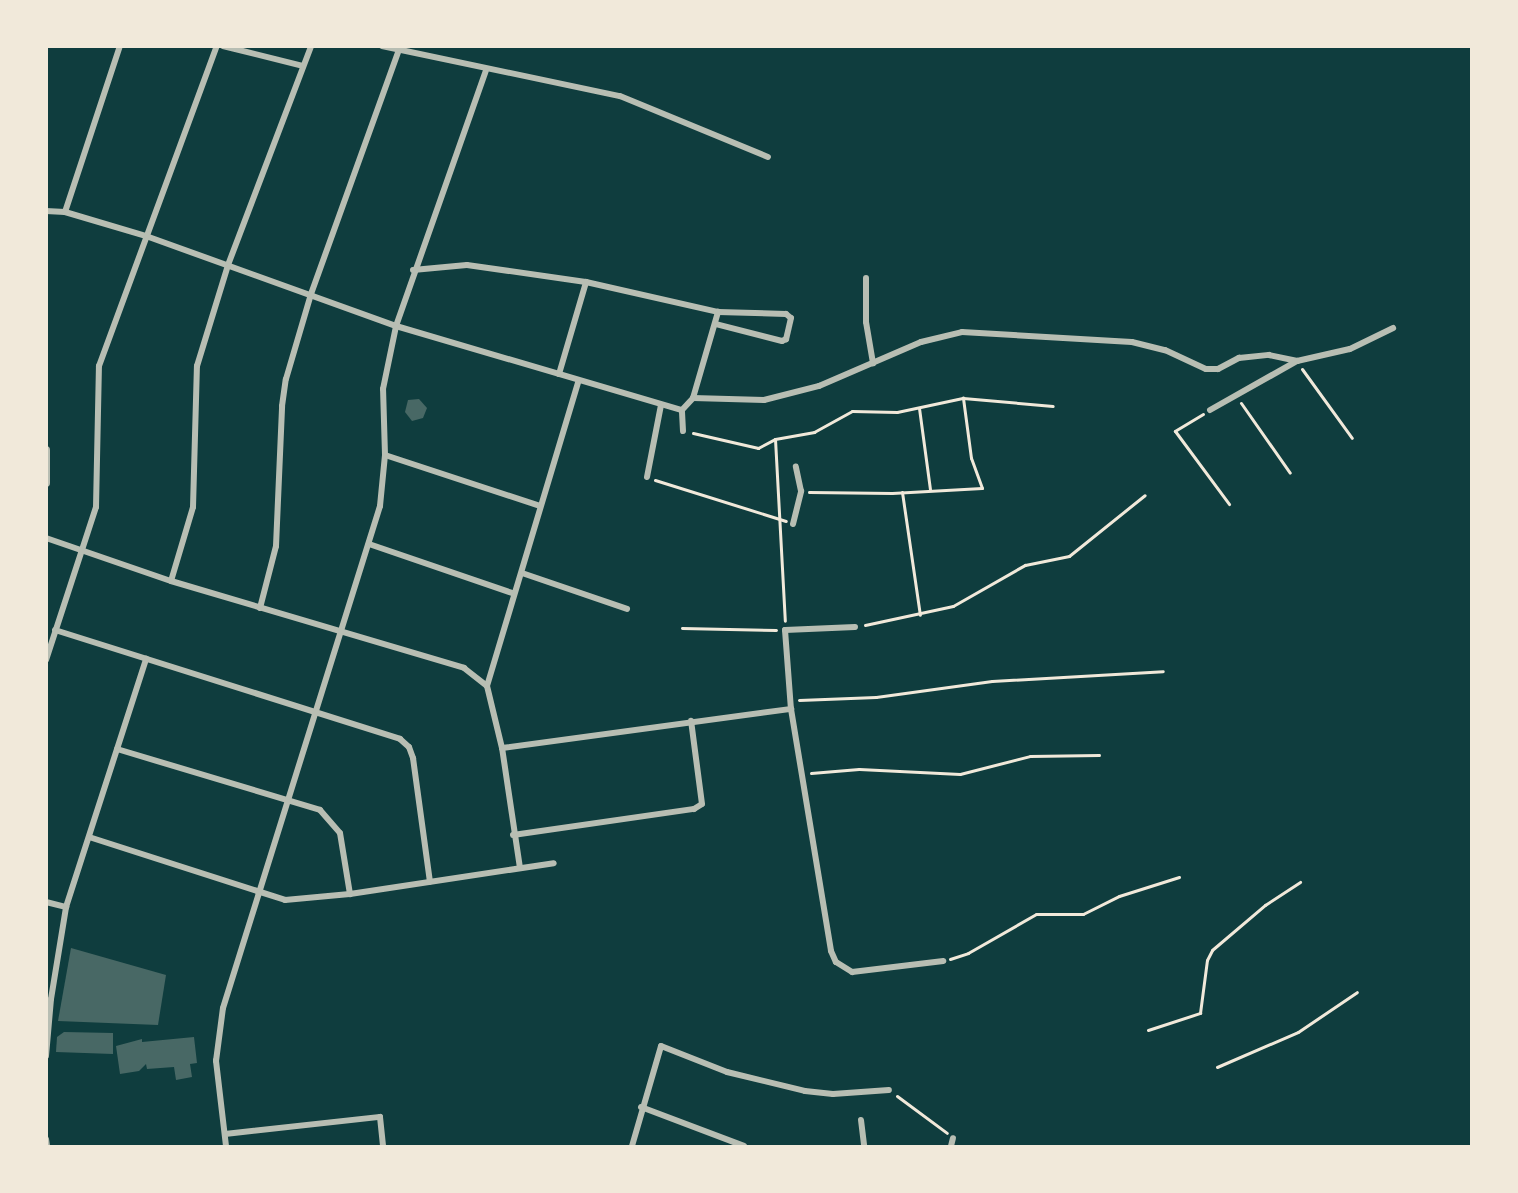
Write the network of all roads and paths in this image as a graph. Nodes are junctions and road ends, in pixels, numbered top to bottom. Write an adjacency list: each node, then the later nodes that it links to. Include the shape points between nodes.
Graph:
1 (120, 46): 11 (street)
2 (217, 46): 12 (street)
3 (223, 46): 7 (street)
4 (311, 46): 7 (street)
5 (382, 46): 6 (street)
6 (398, 52): 8 (street); 17 (street)
7 (303, 66): 13 (street)
8 (486, 71): 9 (street, via 620,96); 14 (street)
9 (768, 158)
10 (46, 211): 11 (street)
11 (65, 212): 12 (street)
12 (146, 236): 13 (street); 53 (street, via 99,366 99,488)
13 (228, 265): 17 (street); 55 (street, via 197,366 193,507)
14 (413, 270): 16 (street, via 467,266); 20 (street)
15 (866, 278): 23 (street, via 866,322)
16 (586, 282): 18 (street); 24 (street)
17 (311, 294): 20 (street); 57 (street, via 282,406 279,520)
18 (718, 312): 19 (street); 19 (street, via 786,314 791,318 782,341)
19 (716, 324): 27 (street)
20 (396, 326): 24 (street); 38 (street, via 383,389)
21 (1393, 328): 22 (street, via 1350,349)
22 (1297, 362): 23 (street, via 1269,355 1239,358 1218,369 1206,369 1166,350 1132,342 962,332 921,342); 26 (street); 35 (path)
23 (873, 363): 27 (street, via 819,386 764,399 731,402)
24 (559, 374): 25 (street)
25 (578, 382): 29 (street); 48 (street)
26 (1236, 396): 33 (street); 40 (path)
27 (693, 398): 32 (street)
28 (963, 398): 30 (path); 31 (path); 43 (path, via 971,458 982,488)
29 (661, 405): 32 (street); 41 (street)
30 (1053, 406)
31 (919, 408): 36 (path, via 852,411 814,432); 43 (path)
32 (682, 410): 34 (street)
33 (1210, 410): 47 (path, via 1175,431)
34 (683, 431): 36 (path, via 758,448)
35 (1352, 438)
36 (775, 439): 49 (path)
37 (46, 450): 42 (street)
38 (385, 455): 48 (street); 52 (street, via 380,506)
39 (796, 467): 44 (street)
40 (1290, 473)
41 (647, 477): 49 (path)
42 (46, 483)
43 (930, 489): 45 (path)
44 (801, 491): 45 (path); 50 (street)
45 (902, 492): 59 (path)
46 (1145, 495): 59 (path, via 1070,556 1025,565 953,606)
47 (1229, 504)
48 (540, 506): 54 (street)
49 (777, 519): 50 (path); 64 (path)
50 (793, 524)
51 (46, 537): 53 (street)
52 (369, 544): 56 (street); 62 (street)
53 (82, 550): 55 (street); 63 (street)
54 (522, 573): 56 (street); 58 (street)
55 (171, 581): 57 (street)
56 (513, 593): 68 (street)
57 (260, 608): 62 (street)
58 (627, 609)
59 (920, 615): 61 (path)
60 (682, 627): 64 (path)
61 (855, 627): 64 (street)
62 (343, 629): 68 (street, via 464,668); 71 (street)
63 (56, 630): 65 (street); 66 (street)
64 (785, 630): 69 (street)
65 (147, 659): 71 (street); 74 (street)
66 (46, 660)
67 (1163, 670): 69 (path, via 992,681 876,697)
68 (487, 686): 73 (street)
69 (791, 701): 70 (street)
70 (792, 709): 72 (street); 76 (street)
71 (316, 713): 77 (street); 83 (street, via 400,739 410,747)
72 (691, 721): 73 (street); 78 (street, via 702,804 694,809)
73 (502, 748): 78 (street)
74 (117, 749): 77 (street); 79 (street)
75 (1099, 755): 76 (path, via 1030,756 960,774 859,769)
76 (803, 774): 89 (street, via 831,951 836,962 852,972)
77 (290, 800): 85 (street); 86 (street, via 320,810 334,821 340,833)
78 (513, 835): 81 (street)
79 (89, 837): 85 (street); 88 (street)
80 (554, 863): 81 (street)
81 (520, 868): 83 (street)
82 (1179, 877): 89 (path, via 1119,896 1083,914 1036,914 968,953)
83 (430, 882): 86 (street)
84 (1300, 882): 91 (path, via 1264,905 1212,950 1207,960 1200,1012)
85 (260, 894): 86 (street, via 285,900); 97 (street, via 217,1034 217,1088)
86 (350, 894)
87 (46, 902): 88 (street)
88 (66, 907): 92 (street, via 52,987)
89 (943, 961)
90 (1357, 992): 93 (path, via 1298,1032)
91 (1148, 1030)
92 (46, 1056)
93 (1217, 1067)
94 (889, 1090): 95 (street, via 833,1094 805,1091 727,1072 661,1046); 98 (path)
95 (641, 1107): 103 (street); 104 (street)
96 (861, 1120): 105 (street)
97 (225, 1134): 101 (street); 102 (street, via 380,1117)
98 (953, 1138): 106 (street)
99 (46, 1139): 100 (street)
100 (47, 1146)
101 (226, 1146)
102 (383, 1146)
103 (632, 1146)
104 (744, 1146)
105 (864, 1146)
106 (951, 1146)

